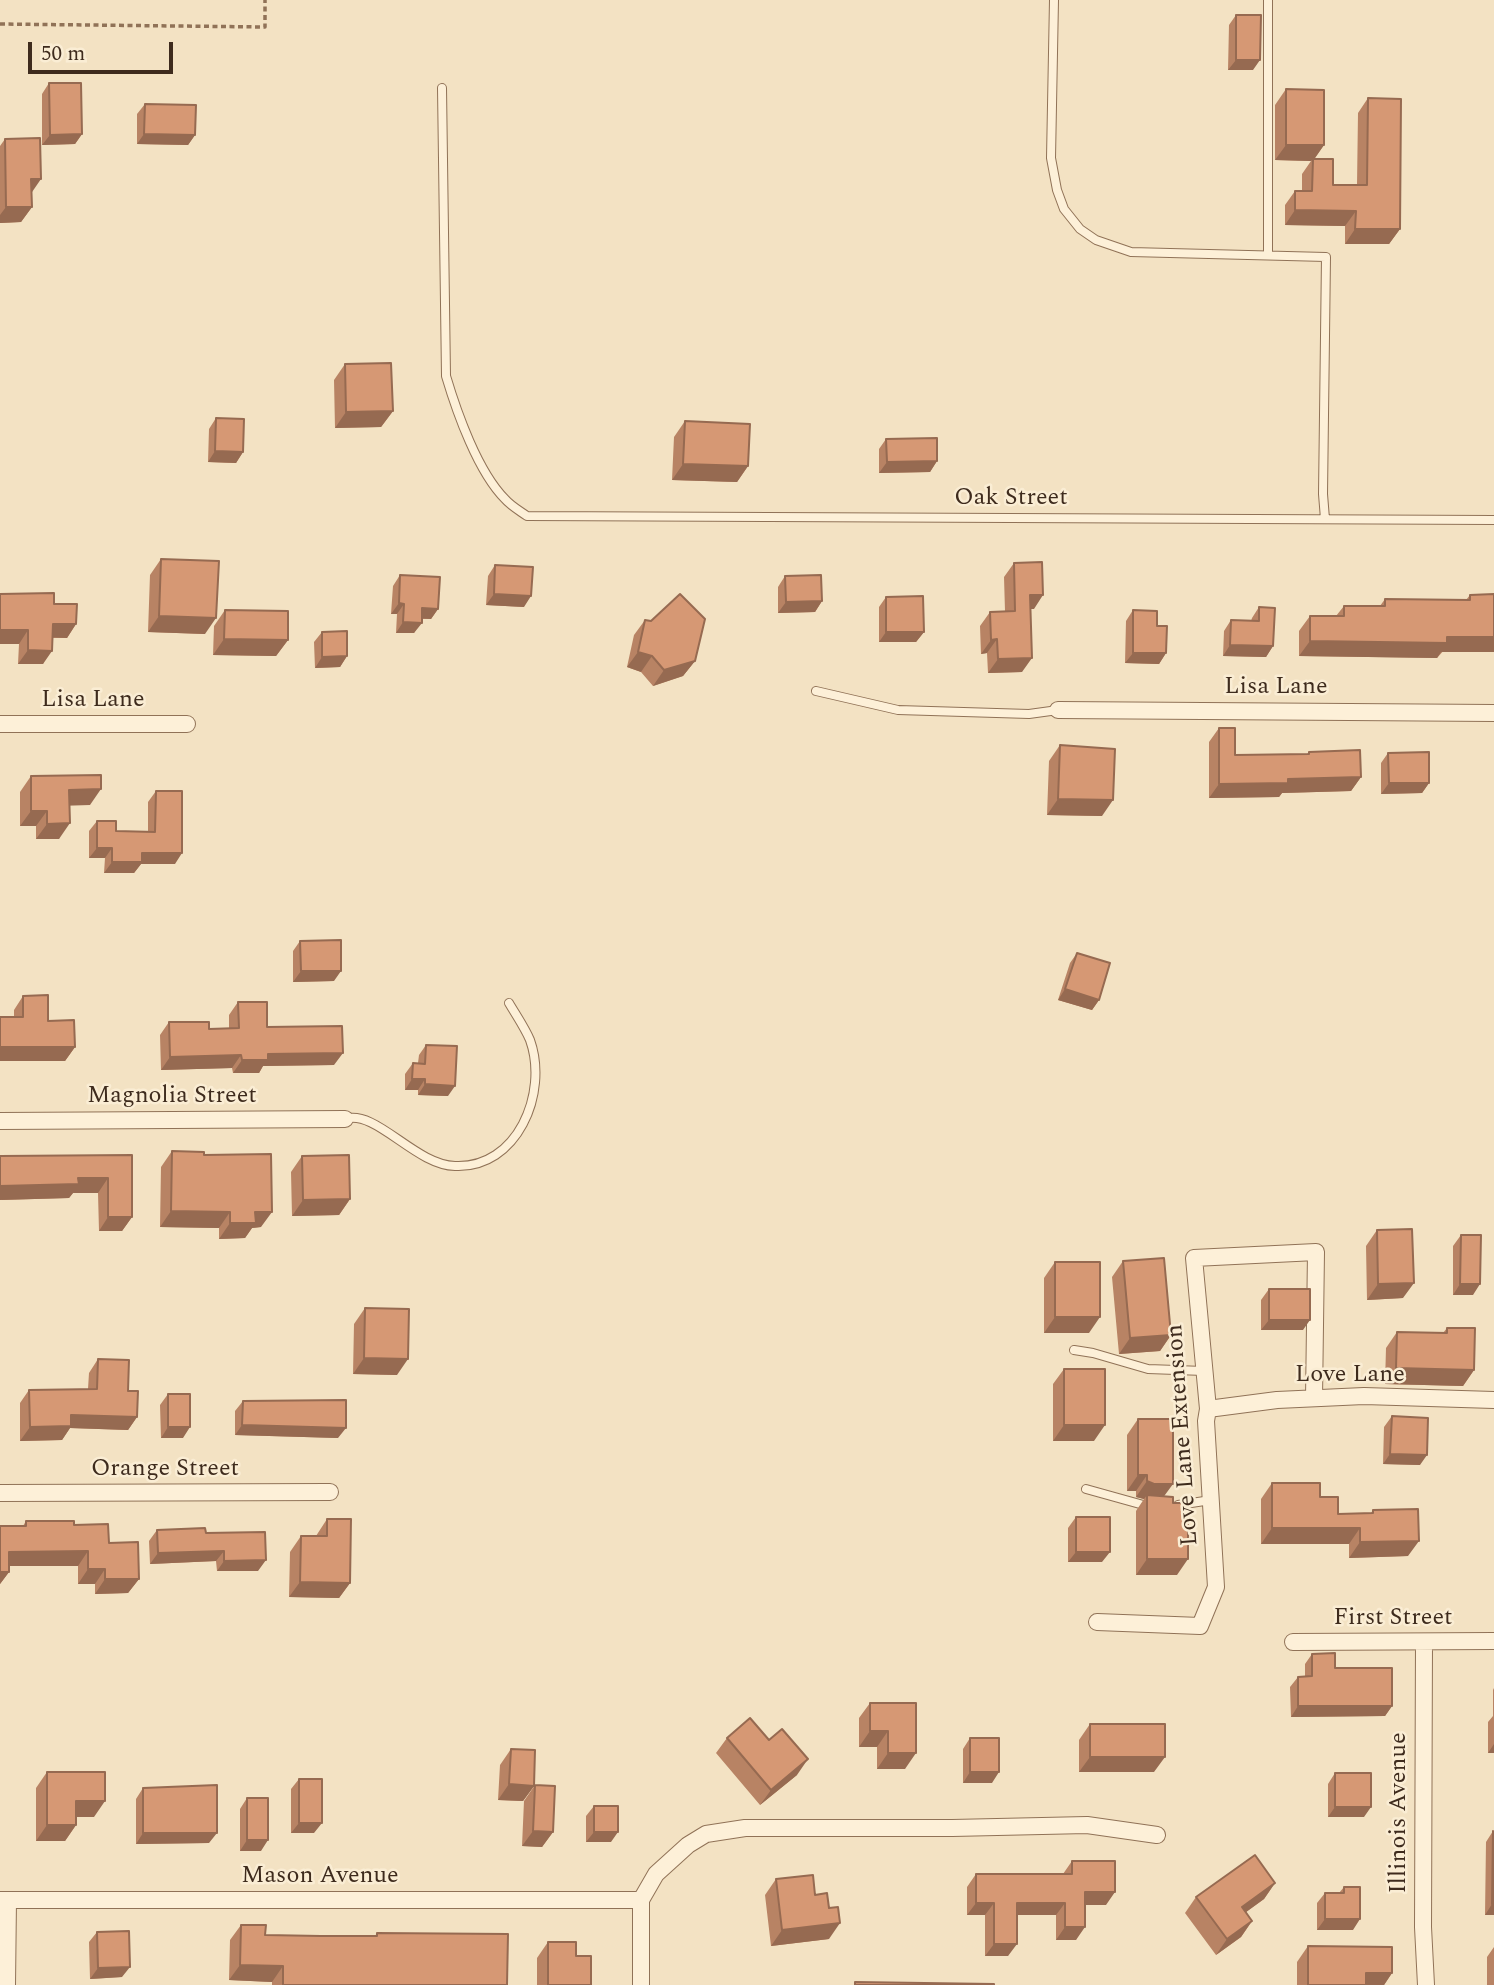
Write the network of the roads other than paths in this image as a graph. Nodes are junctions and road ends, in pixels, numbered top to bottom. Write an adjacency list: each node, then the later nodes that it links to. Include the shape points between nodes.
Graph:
1 (1054, 0): 4 (lane, via 1051,158 1064,209 1080,229 1132,253)
2 (1268, 0): 4 (lane)
3 (442, 88): 5 (lane, Oak Street, via 446,376 456,410 493,485 527,516)
4 (1268, 255): 5 (lane, via 1326,257)
5 (1325, 519): 6 (lane, Oak Street)
6 (1494, 520)
7 (816, 691): 8 (lane, via 898,710 1029,714)
8 (1058, 710): 9 (street, Lisa Lane)
9 (1494, 713)
10 (0, 724): 11 (street, Lisa Lane)
11 (187, 724)
12 (509, 1003): 13 (lane, via 530,1039 535,1082 524,1121 506,1149 475,1164 446,1165 419,1155 372,1122)
13 (345, 1119): 14 (street, Magnolia Street)
14 (0, 1121)
15 (1074, 1350): 16 (lane, via 1148,1369)
16 (1205, 1371): 17 (street, Love Lane Extension, via 1195,1258 1316,1252); 19 (street, Love Lane Extension)
17 (1314, 1398): 18 (street, Love Lane); 19 (street, Love Lane)
18 (1494, 1400)
19 (1208, 1409): 23 (street, Love Lane Extension)
20 (1086, 1489): 24 (lane)
21 (330, 1492): 22 (street, Orange Street)
22 (0, 1493)
23 (1211, 1500): 25 (lane); 26 (street, Love Lane Extension, via 1216,1587 1200,1626)
24 (1152, 1506)
25 (1172, 1506)
26 (1097, 1622)
27 (1494, 1641): 29 (street, First Street)
28 (1293, 1642): 29 (street, First Street)
29 (1424, 1642): 35 (street, Illinois Avenue)
30 (1157, 1835): 32 (street, via 1087,1825 745,1828 706,1835 688,1845 656,1874)
31 (4, 1900): 32 (street, Mason Avenue); 33 (street)
32 (641, 1900): 34 (street)
33 (7, 1985)
34 (641, 1985)
35 (1426, 1985)

